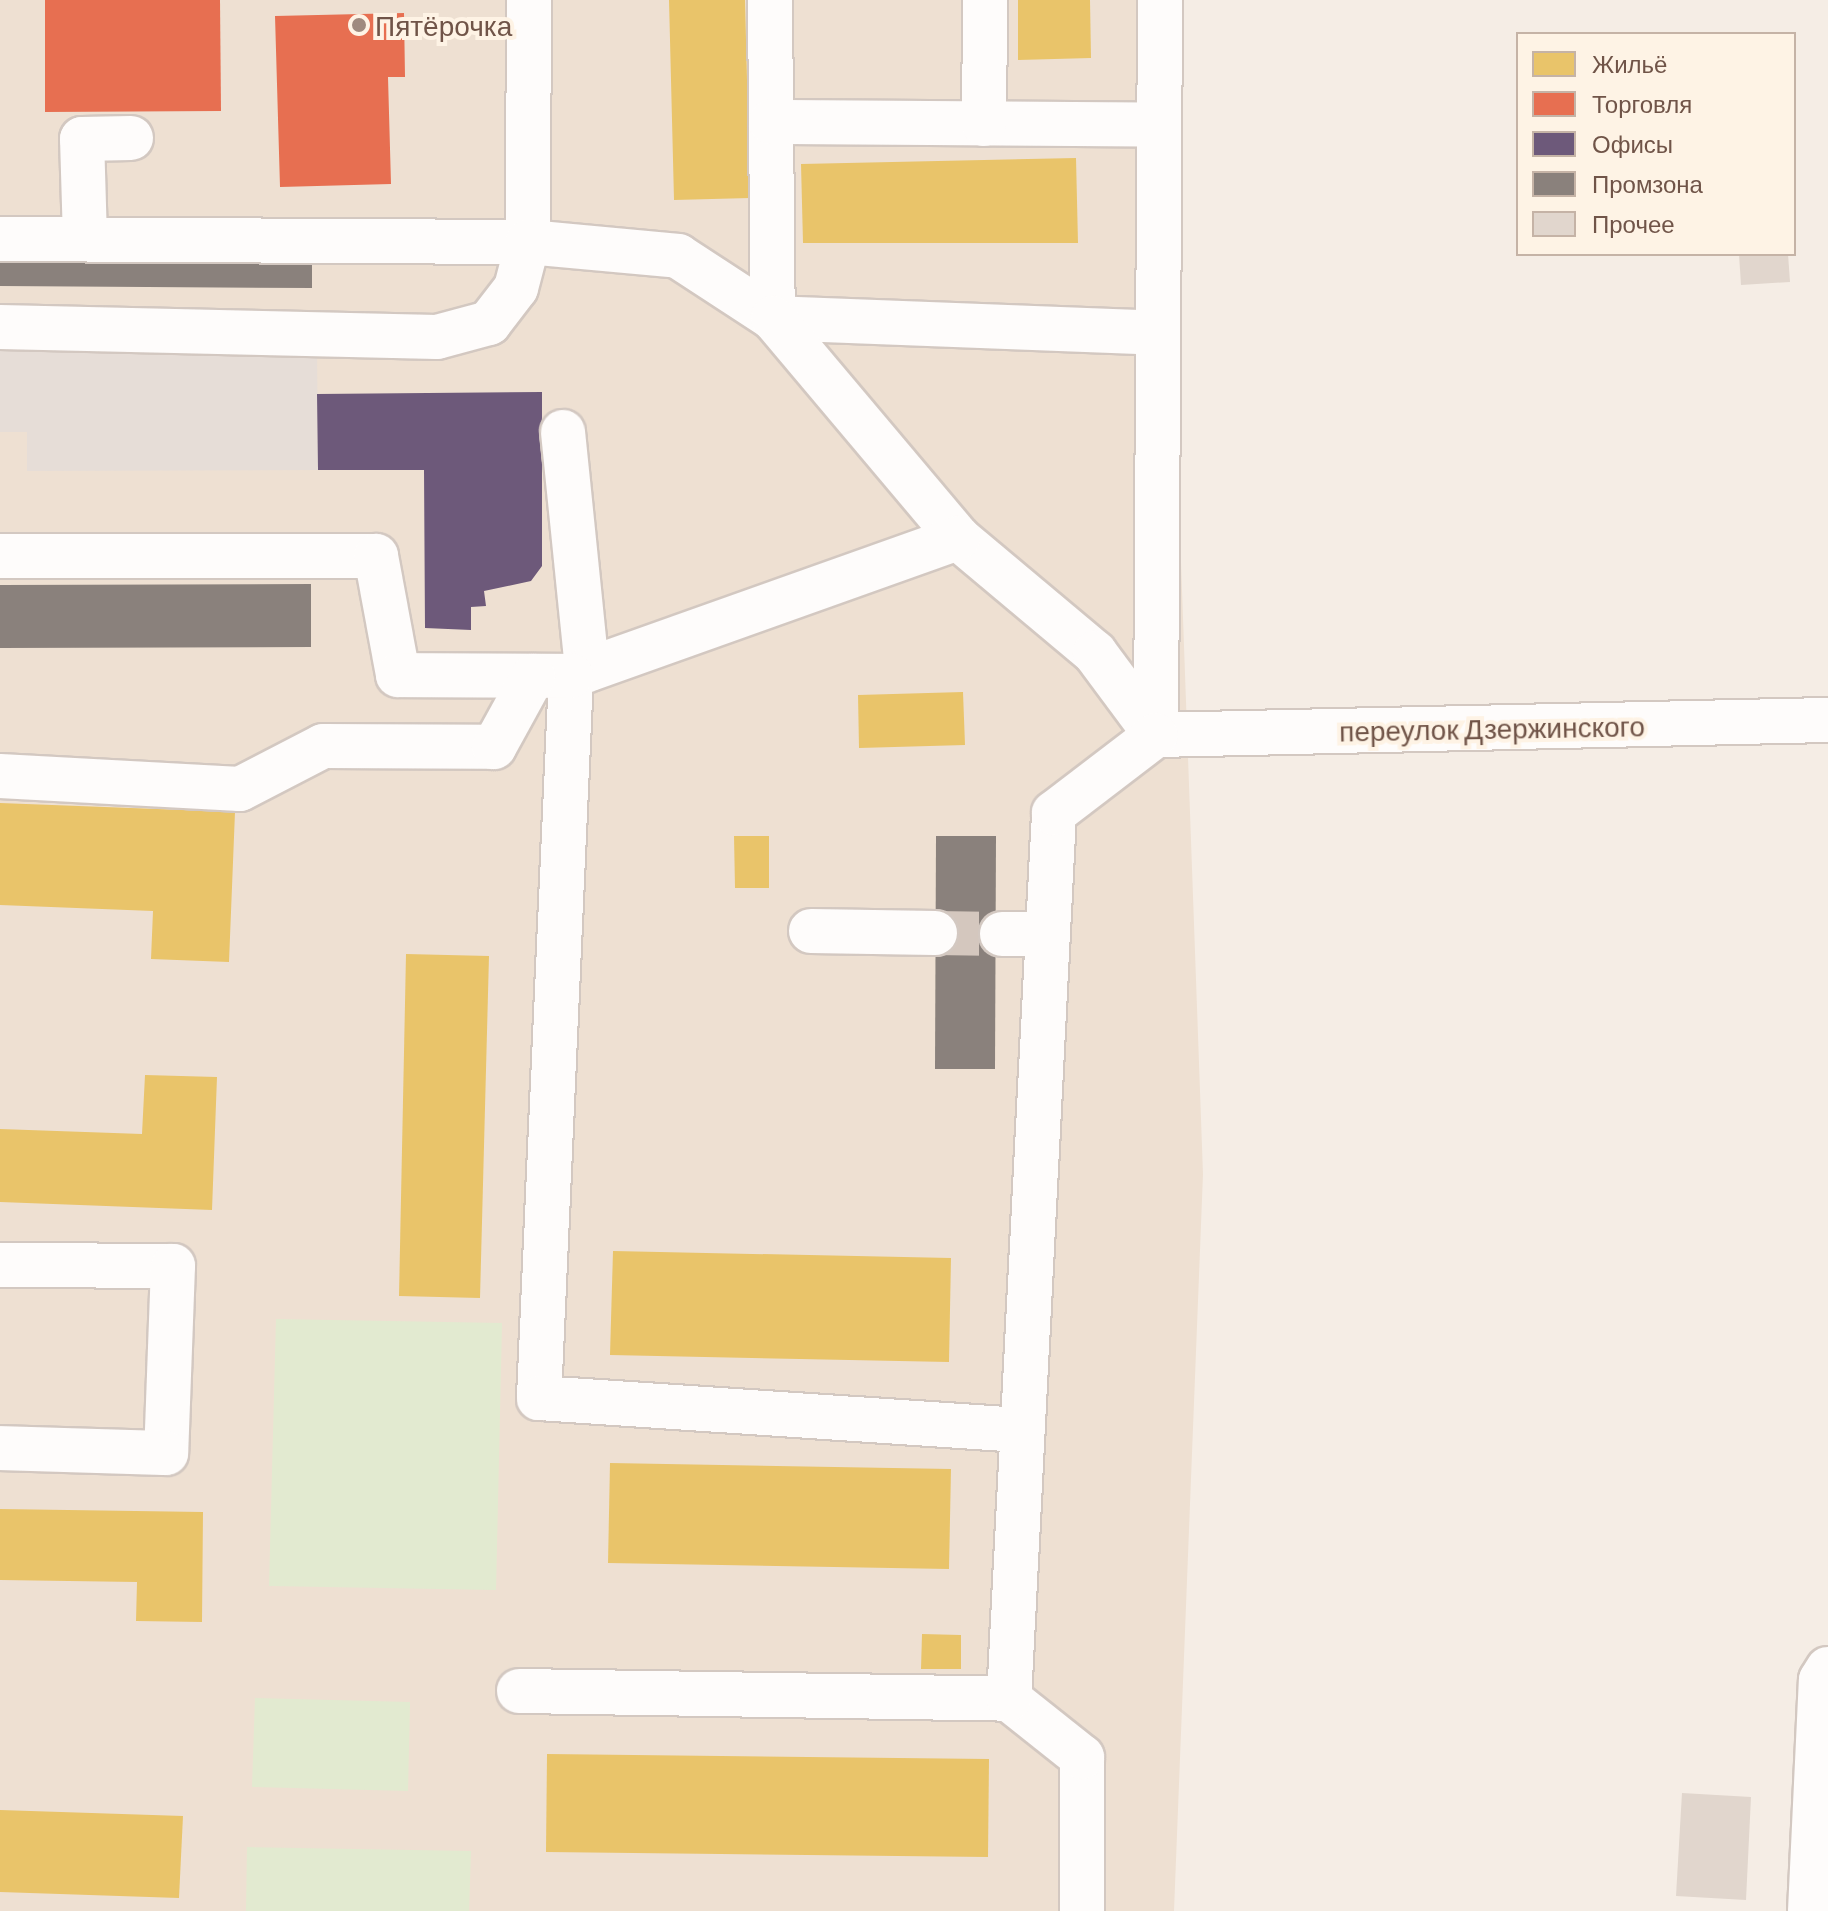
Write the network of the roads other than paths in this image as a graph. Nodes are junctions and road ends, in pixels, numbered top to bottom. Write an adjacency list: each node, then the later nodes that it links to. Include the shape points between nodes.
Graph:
1 (529, 0): 11 (street)
2 (770, 0): 5 (street)
3 (985, 0): 6 (street)
4 (1160, 0): 7 (street)
5 (771, 122): 6 (street); 13 (street)
6 (984, 124): 7 (street)
7 (1159, 125): 16 (street)
8 (131, 138): 10 (street, via 82,139)
9 (0, 239): 10 (street)
10 (85, 239): 11 (street)
11 (528, 242): 12 (street); 15 (street, via 516,288 489,323 437,337)
12 (678, 256): 13 (street); 14 (street)
13 (773, 257): 14 (street)
14 (773, 318): 16 (street); 18 (street)
15 (0, 327)
16 (1156, 333): 22 (street)
17 (563, 432): 20 (street)
18 (958, 538): 20 (street); 22 (street, via 1095,653)
19 (0, 556): 20 (street, via 376,556 398,675)
20 (564, 674): 23 (street, via 494,747 323,746 240,789); 29 (street, via 539,1398)
21 (1828, 720): 22 (street, переулок Дзержинского)
22 (1156, 735): 27 (street, via 1054,813)
23 (0, 776)
24 (811, 931): 25 (street)
25 (935, 933)
26 (1002, 934): 27 (street)
27 (1047, 934): 29 (street)
28 (0, 1265): 30 (street, via 173,1266 166,1453)
29 (1022, 1430): 33 (street)
30 (0, 1448)
31 (1828, 1669): 35 (street, via 1821,1680)
32 (519, 1691): 33 (street)
33 (1009, 1699): 34 (street, via 1082,1757)
34 (1082, 1911)
35 (1810, 1911)

